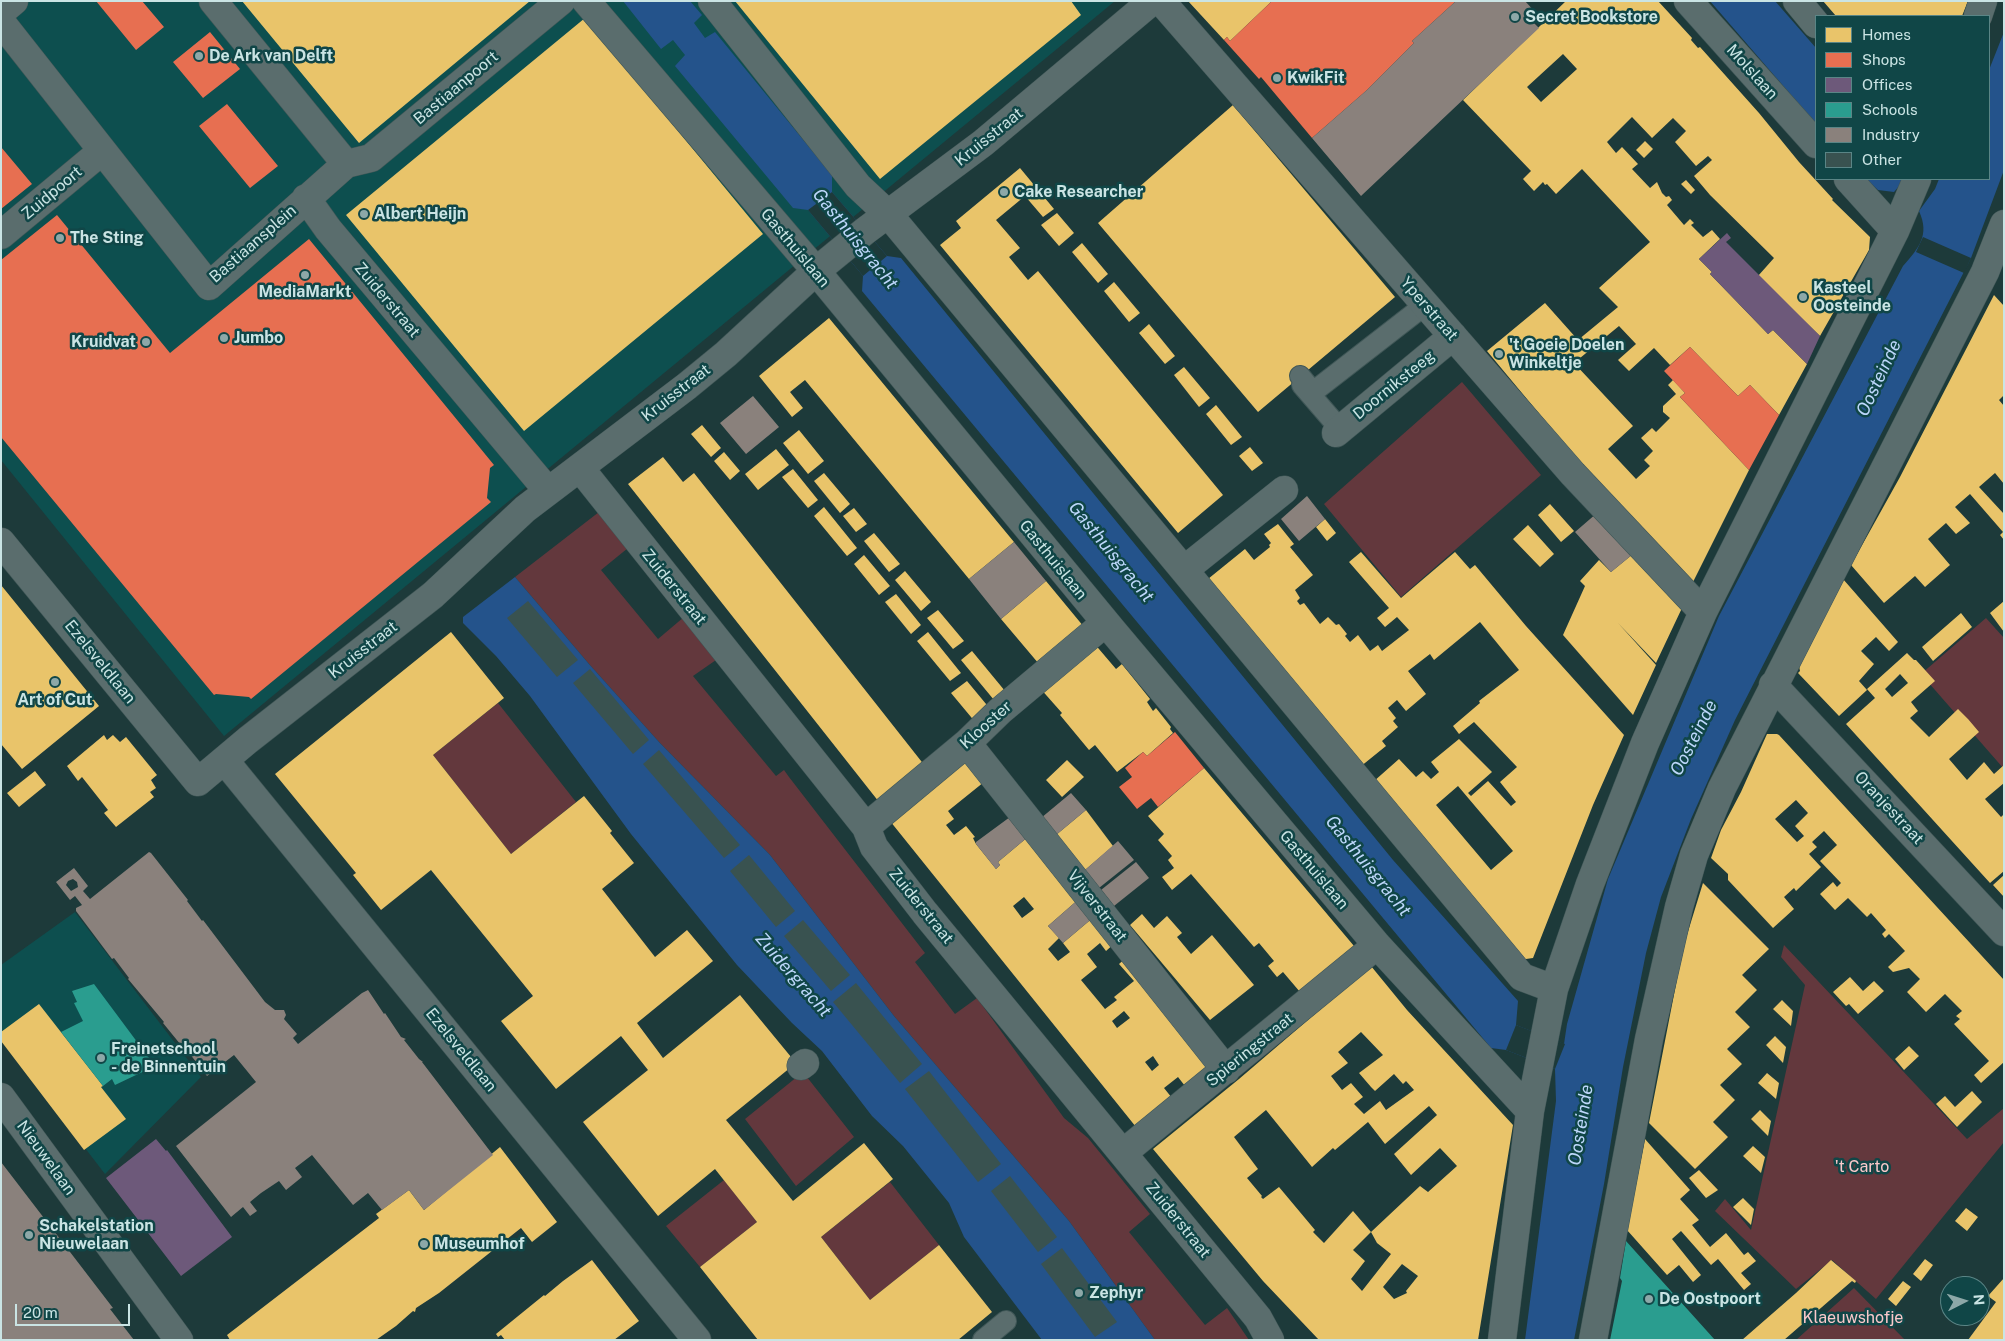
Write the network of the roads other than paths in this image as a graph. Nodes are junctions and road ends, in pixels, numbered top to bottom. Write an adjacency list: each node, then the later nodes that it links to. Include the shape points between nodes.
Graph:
1 (14, 1): 11 (street)
2 (213, 1): 17 (street)
3 (561, 1): 17 (street, Bastiaanpoort, via 371,158)
4 (586, 1): 25 (street, Gasthuislaan)
5 (712, 1): 21 (street, via 858,186)
6 (1152, 1): 21 (street, Kruisstraat, via 984,143)
7 (1161, 1): 26 (street, Yperstraat)
8 (1688, 1): 15 (street, Molslaan)
9 (1797, 1): 14 (street)
10 (1983, 1): 12 (street)
11 (1, 12)
12 (1978, 15)
13 (1, 22): 16 (street, Bastiaansplein)
14 (1815, 23)
15 (1815, 143)
16 (102, 151): 20 (street, Bastiaansplein, via 209,286); 24 (street, Zuidpoort)
17 (346, 164): 20 (street, Bastiaansplein)
18 (1849, 180): 23 (street)
19 (1917, 180): 23 (street)
20 (306, 198): 31 (street, Zuiderstraat, via 340,244)
21 (889, 215): 25 (street, Kruisstraat); 33 (street)
22 (2004, 224): 36 (street, via 1985,272)
23 (1895, 231): 34 (street)
24 (1, 235)
25 (816, 271): 29 (street, Kruisstraat, via 720,359); 35 (street, Gasthuislaan)
26 (1425, 305): 27 (street, Yperstraat); 28 (lane, via 1313,392 1299,378)
27 (1453, 336): 28 (street, Doorniksteeg); 34 (street, Yperstraat, via 1573,474)
28 (1338, 431)
29 (580, 468): 31 (street, Kruisstraat); 40 (street, Zuiderstraat)
30 (1284, 490): 33 (street)
31 (548, 491): 38 (street, Kruisstraat, via 433,596)
32 (1, 542): 39 (street, Ezelsveldlaan)
33 (1184, 570): 43 (street, via 1522,977)
34 (1703, 612): 43 (street, via 1638,761 1590,884)
35 (1105, 623): 37 (street, Klooster); 42 (street, Gasthuislaan)
36 (1773, 685): 41 (street, Oranjestraat); 54 (street, via 1722,788 1694,855 1679,906 1647,1048)
37 (967, 743): 40 (street, Klooster); 44 (street, Vijverstraat)
38 (225, 761): 39 (street, Kruisstraat); 50 (street, Ezelsveldlaan)
39 (198, 782)
40 (866, 827): 47 (street, Zuiderstraat, via 874,847 925,913)
41 (2004, 932)
42 (1377, 945): 44 (street, Spieringstraat); 46 (street, Gasthuislaan)
43 (1554, 989): 46 (street)
44 (1226, 1070): 47 (street, Spieringstraat)
45 (1, 1097): 49 (street, Nieuwelaan)
46 (1530, 1111): 53 (street)
47 (1123, 1153): 52 (street, Zuiderstraat, via 1258,1318)
48 (1006, 1321): 51 (lane)
49 (180, 1340)
50 (697, 1340)
51 (983, 1340)
52 (1270, 1340)
53 (1502, 1340)
54 (1593, 1340)

